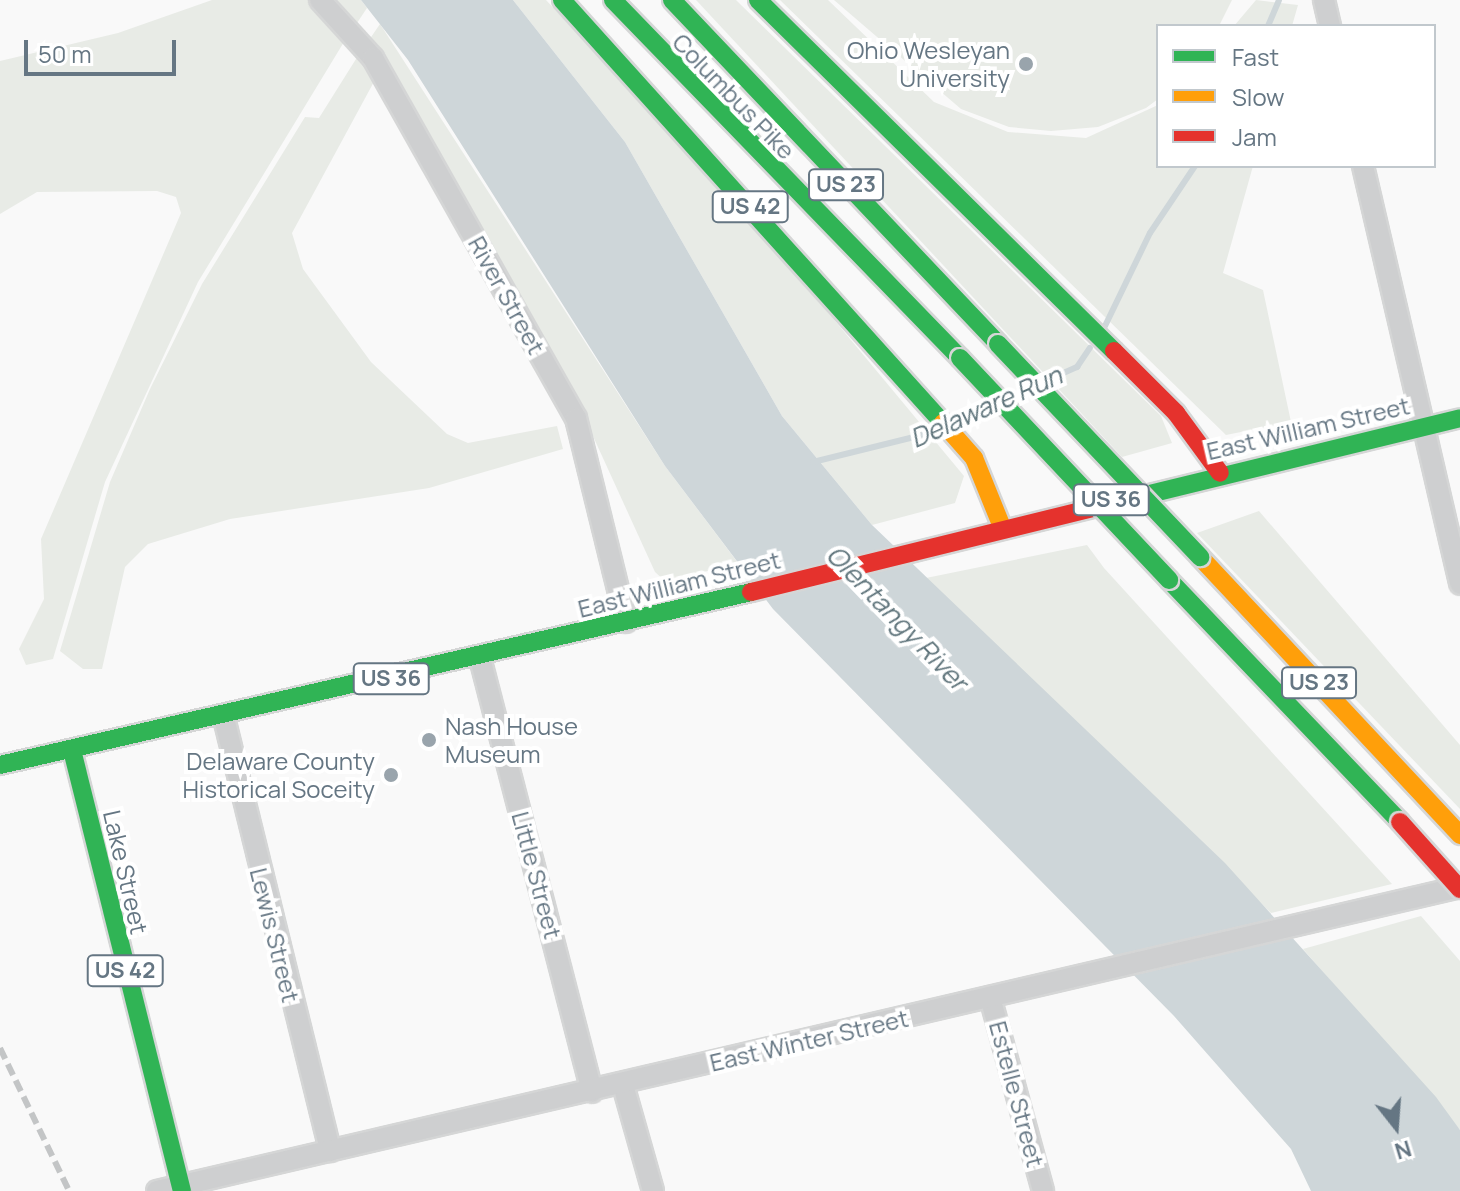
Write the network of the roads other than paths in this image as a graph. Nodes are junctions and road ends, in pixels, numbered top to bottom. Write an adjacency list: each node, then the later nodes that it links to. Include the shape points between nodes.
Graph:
1 (320, 0): 14 (street, River Street, via 373,58 576,418)
2 (562, 0): 12 (highway, US 42, via 955,436 982,469)
3 (613, 0): 20 (highway, Columbus Pike / US 23, bridge, via 960,358)
4 (672, 0): 19 (highway, Columbus Pike / US 23, bridge)
5 (758, 0): 11 (highway, via 1176,413)
6 (1324, 0): 7 (street)
7 (1330, 24)
8 (1363, 168): 10 (street)
9 (1460, 418): 10 (highway, East William Street / US 36)
10 (1424, 426): 11 (highway, East William Street / US 36); 13 (street)
11 (1220, 473): 12 (highway, East William Street / US 36)
12 (1002, 527): 14 (highway, East William Street / US 36)
13 (1460, 584)
14 (626, 622): 15 (highway, East William Street / US 36)
15 (480, 658): 16 (highway, East William Street / US 36); 23 (street, Little Street)
16 (224, 718): 17 (highway, East William Street / US 36); 24 (street, Lewis Street)
17 (72, 750): 18 (highway, East William Street / US 36); 25 (highway, Lake Street / US 42)
18 (0, 765)
19 (1460, 835)
20 (1460, 888): 21 (street, East Winter Street)
21 (990, 997): 22 (street, East Winter Street); 28 (street, Estelle Street)
22 (623, 1085): 23 (street, East Winter Street); 27 (street)
23 (592, 1092): 24 (street, East Winter Street)
24 (330, 1151): 25 (street, East Winter Street)
25 (181, 1188): 26 (street, East Winter Street)
26 (157, 1191)
27 (653, 1191)
28 (1043, 1191)

